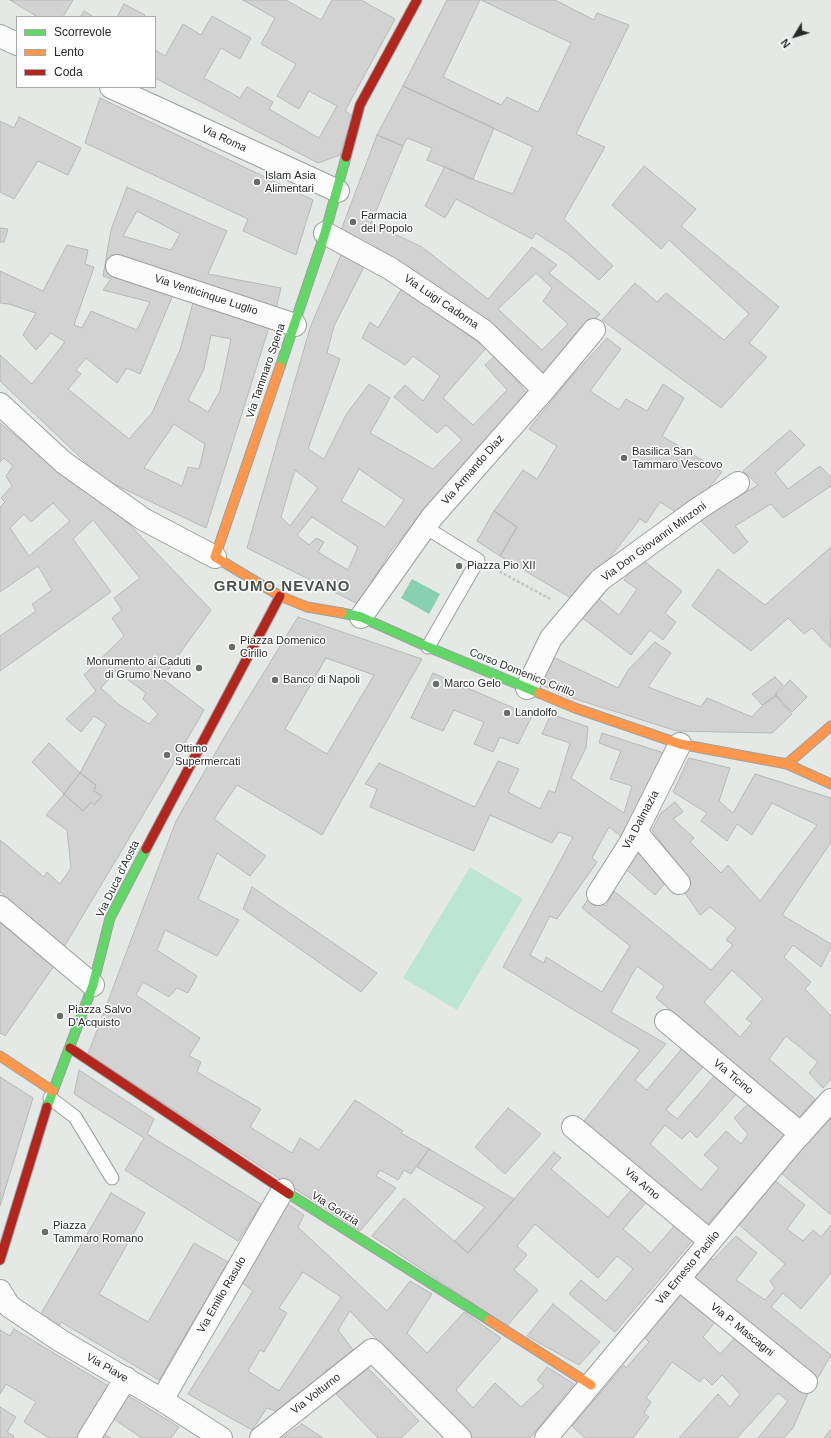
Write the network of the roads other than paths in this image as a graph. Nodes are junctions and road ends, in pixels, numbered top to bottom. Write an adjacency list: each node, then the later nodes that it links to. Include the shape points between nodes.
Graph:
1 (418, 0): 5 (street, Via Tammaro Spena, via 360,105)
2 (0, 36): 3 (street)
3 (16, 44)
4 (113, 88): 5 (street, Via Roma)
5 (338, 191): 6 (street, Via Tammaro Spena)
6 (325, 233): 8 (street, Via Tammaro Spena); 10 (street, Via Luigi Cadorna, via 391,269 484,331)
7 (117, 266): 8 (street, Via Venticinque Luglio)
8 (295, 325): 15 (street, Via Tammaro Spena)
9 (594, 330): 10 (street, Via Armando Diaz)
10 (544, 390): 14 (street, Via Armando Diaz)
11 (0, 404): 13 (street, via 63,462)
12 (738, 483): 20 (street, Via Don Giovanni Minzoni, via 600,580 551,638)
13 (143, 520): 15 (street); 16 (street, via 160,540 214,570)
14 (424, 527): 18 (street, Via Armando Diaz); 19 (lane, via 478,560)
15 (215, 557): 16 (street, Corso Domenico Cirillo)
16 (241, 573): 17 (street, Corso Domenico Cirillo)
17 (280, 596): 18 (street, Corso Domenico Cirillo, via 307,607); 29 (street, Via Duca d'Aosta, via 110,918)
18 (361, 617): 19 (street, Corso Domenico Cirillo)
19 (428, 647): 20 (street, Corso Domenico Cirillo)
20 (527, 688): 22 (street, Corso Domenico Cirillo, via 575,708)
21 (831, 726): 23 (street)
22 (680, 744): 23 (street, Corso Domenico Cirillo); 25 (street, Via Dalmazia)
23 (787, 764): 24 (street, Corso Domenico Cirillo)
24 (831, 784)
25 (636, 832): 26 (street); 27 (street, Via Dalmazia)
26 (678, 883)
27 (598, 894)
28 (0, 907): 29 (street)
29 (93, 985): 31 (street, Via Duca d'Aosta)
30 (666, 1021): 36 (street, Via Ticino)
31 (70, 1048): 33 (street, Via Duca d'Aosta); 38 (street, Via Gorizia)
32 (0, 1056): 33 (street)
33 (52, 1094): 37 (lane, via 74,1117); 40 (street, Via Duca d'Aosta)
34 (831, 1100): 36 (street, Via Ernesto Pacilio)
35 (573, 1127): 39 (street, Via Arno)
36 (801, 1134): 39 (street, Via Ernesto Pacilio)
37 (112, 1178)
38 (283, 1190): 45 (street, Via Gorizia); 46 (street, Via Emilio Rasulo)
39 (710, 1241): 41 (street, Via Ernesto Pacilio)
40 (0, 1260)
41 (678, 1279): 44 (street, Via P. Mascagni); 45 (street, Via Ernesto Pacilio)
42 (0, 1291): 43 (street, Via Piave, via 9,1306 61,1341)
43 (126, 1378): 46 (street, Via Piave); 47 (street)
44 (806, 1382)
45 (591, 1385): 51 (street, Via Ernesto Pacilio)
46 (162, 1400): 48 (street, Via Piave)
47 (89, 1438)
48 (221, 1438)
49 (261, 1438): 50 (street, Via Volturno, via 372,1350)
50 (460, 1438)
51 (546, 1438)

